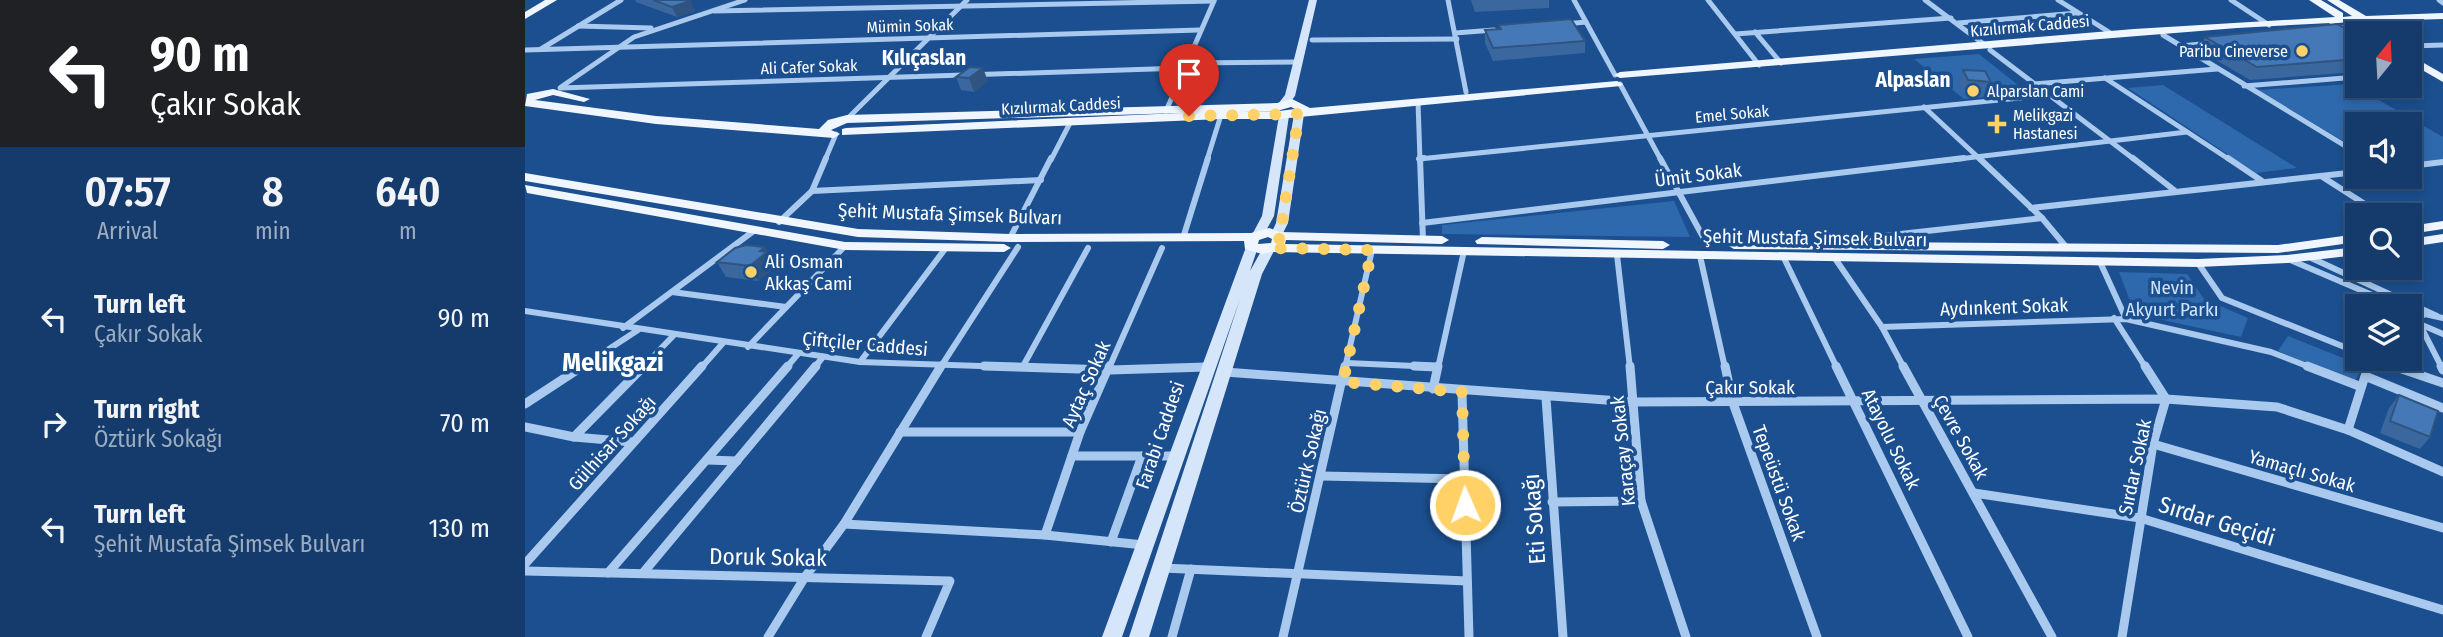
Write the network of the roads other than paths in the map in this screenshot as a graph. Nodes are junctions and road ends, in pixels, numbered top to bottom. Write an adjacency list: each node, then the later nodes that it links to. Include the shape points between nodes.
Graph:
1 (533, 0): 18 (main road)
2 (544, 0): 22 (main road)
3 (552, 0): 22 (main road)
4 (621, 0): 37 (street)
5 (745, 0): 20 (street)
6 (967, 0): 19 (street)
7 (1313, 0): 59 (street, Farabi Caddesi)
8 (1324, 0): 49 (street)
9 (1448, 0): 47 (street)
10 (1574, 0): 29 (street, Tepeüstü Sokak)
11 (1708, 0): 43 (street)
12 (1925, 0): 24 (street)
13 (2058, 0): 21 (street)
14 (2231, 0): 33 (street)
15 (2314, 0): 25 (main road)
16 (2332, 0): 26 (main road)
17 (1214, 1): 19 (street); 40 (street)
18 (525, 5)
19 (960, 6): 20 (street); 48 (street)
20 (714, 11): 38 (street)
21 (2078, 13): 30 (street); 44 (street)
22 (525, 14)
23 (2443, 17): 27 (main road, Kızılırmak Caddesi); 28 (main road, Kızılırmak Caddesi)
24 (1951, 18): 30 (street); 42 (street)
25 (2353, 21)
26 (2356, 21)
27 (2395, 21)
28 (2402, 21)
29 (1585, 22): 31 (street); 70 (street, Tepeüstü Sokak)
30 (1958, 23): 55 (street)
31 (1559, 24)
32 (2319, 24): 35 (main road, Kızılırmak Caddesi); 36 (main road); 46 (main road, Kızılırmak Caddesi)
33 (2269, 25): 34 (main road, Kızılırmak Caddesi); 44 (main road, Kızılırmak Caddesi)
34 (2345, 25)
35 (2345, 25)
36 (2345, 25)
37 (578, 26): 38 (street); 57 (street)
38 (655, 28): 52 (street)
39 (1507, 29): 47 (street)
40 (1199, 30): 48 (street, Mümin Sokak); 61 (street)
41 (2333, 31): 45 (street)
42 (1755, 32): 43 (street); 60 (street)
43 (1735, 34): 62 (street)
44 (2112, 34): 55 (main road, Kızılırmak Caddesi)
45 (2345, 34)
46 (2163, 35): 53 (street); 55 (main road, Kızılırmak Caddesi)
47 (1456, 36): 49 (street); 74 (street)
48 (928, 38): 52 (street, Mümin Sokak); 66 (street)
49 (1312, 40): 79 (street, via 1299,94)
50 (2221, 42): 53 (street)
51 (2443, 45): 54 (street)
52 (622, 46): 57 (street, Mümin Sokak); 73 (street)
53 (2180, 46): 65 (street)
54 (2422, 46)
55 (1988, 48): 60 (main road, Kızılırmak Caddesi); 70 (main road, Kızılırmak Caddesi); 71 (street)
56 (525, 50): 57 (street, Mümin Sokak)
57 (540, 50)
58 (2422, 54): 63 (main road)
59 (1297, 62): 61 (street, Ali Cafer Sokak); 80 (street, Farabi Caddesi, via 1290,96)
60 (1781, 63): 62 (main road, Kızılırmak Caddesi)
61 (1185, 65): 66 (street, Ali Cafer Sokak); 81 (street)
62 (1759, 65): 70 (main road, Kızılırmak Caddesi)
63 (2443, 67)
64 (2422, 68): 69 (main road)
65 (2217, 69): 67 (street); 72 (street)
66 (888, 77): 73 (street, Ali Cafer Sokak); 84 (street)
67 (2105, 78): 71 (street); 85 (street)
68 (2345, 78): 72 (street)
69 (2443, 79)
70 (1618, 80): 74 (main road, Kızılırmak Caddesi); 77 (main road, Kızılırmak Caddesi); 86 (street, Tepeüstü Sokak)
71 (2033, 84): 75 (street)
72 (2244, 86): 88 (street)
73 (555, 91): 76 (main road, via 547,101); 84 (main road, Kızılırmak Caddesi, via 669,115)
74 (1466, 92): 79 (main road, Kızılırmak Caddesi)
75 (2048, 95): 78 (street, Emel Sokak); 87 (street)
76 (528, 100): 84 (main road, Kızılırmak Caddesi, via 656,120)
77 (1417, 102): 79 (main road, Kızılırmak Caddesi); 90 (street)
78 (1924, 107): 86 (street, Emel Sokak); 89 (street)
79 (1301, 109): 80 (main road); 116 (street, via 1282,223)
80 (1280, 110): 81 (main road, Kızılırmak Caddesi); 82 (main road, Kızılırmak Caddesi); 114 (street, Farabi Caddesi, via 1268,216)
81 (1166, 111): 84 (main road, Kızılırmak Caddesi)
82 (1221, 115): 83 (main road, Kızılırmak Caddesi); 110 (street)
83 (1071, 121): 84 (main road, Kızılırmak Caddesi); 96 (street)
84 (841, 127): 99 (street)
85 (2187, 132): 87 (street, Ümit Sokak); 97 (street)
86 (1648, 134): 90 (street, Emel Sokak); 101 (street, Tepeüstü Sokak)
87 (2109, 141): 89 (street, Ümit Sokak); 100 (street)
88 (2345, 146)
89 (1977, 158): 101 (street, Ümit Sokak); 103 (street)
90 (1419, 159): 106 (street)
91 (2443, 162): 92 (street)
92 (2422, 165)
93 (2345, 173): 94 (street)
94 (2320, 175): 97 (street); 102 (street)
95 (525, 177): 105 (main road, Şehit Mustafa Şimsek Bulvarı)
96 (1041, 180): 99 (street); 117 (street)
97 (2263, 181): 100 (street)
98 (525, 188): 109 (main road, Şehit Mustafa Şimsek Bulvarı)
99 (811, 191): 105 (street)
100 (2174, 191): 103 (street)
101 (1678, 193): 106 (street, Ümit Sokak); 126 (street, Tepeüstü Sokak)
102 (2363, 203)
103 (2031, 208): 104 (street)
104 (2042, 218): 118 (street); 122 (street)
105 (779, 222): 117 (main road, Şehit Mustafa Şimsek Bulvarı, via 858,233)
106 (1422, 223): 112 (street)
107 (2443, 225): 108 (main road)
108 (2422, 228)
109 (755, 230): 119 (main road, Şehit Mustafa Şimsek Bulvarı); 135 (street)
110 (1183, 238): 114 (main road, Şehit Mustafa Şimsek Bulvarı); 117 (main road, Şehit Mustafa Şimsek Bulvarı)
111 (2443, 238): 115 (main road)
112 (1423, 240): 116 (main road, Şehit Mustafa Şimsek Bulvarı); 126 (main road, Şehit Mustafa Şimsek Bulvarı)
113 (2345, 240): 122 (main road, Şehit Mustafa Şimsek Bulvarı, via 2279,249)
114 (1253, 241): 116 (main road); 121 (main road, Şehit Mustafa Şimsek Bulvarı); 158 (street, Farabi Caddesi)
115 (2422, 241)
116 (1274, 242): 124 (main road, Şehit Mustafa Şimsek Bulvarı); 164 (street, via 1255,274)
117 (1014, 243): 120 (main road, Şehit Mustafa Şimsek Bulvarı); 123 (main road, Şehit Mustafa Şimsek Bulvarı); 157 (street)
118 (1805, 244): 122 (main road, Şehit Mustafa Şimsek Bulvarı); 126 (main road, Şehit Mustafa Şimsek Bulvarı)
119 (845, 246): 123 (main road, Şehit Mustafa Şimsek Bulvarı); 137 (street)
120 (1088, 248): 121 (main road, Şehit Mustafa Şimsek Bulvarı); 160 (street)
121 (1162, 248): 161 (street, Aytaç Sokak)
122 (2067, 248)
123 (944, 249): 155 (street)
124 (1372, 250): 125 (main road, Şehit Mustafa Şimsek Bulvarı); 156 (street, Öztürk Sokağı)
125 (1464, 251): 128 (main road, Şehit Mustafa Şimsek Bulvarı); 159 (street)
126 (1704, 251): 128 (main road, Şehit Mustafa Şimsek Bulvarı); 129 (main road, Şehit Mustafa Şimsek Bulvarı); 175 (street, Tepeüstü Sokak)
127 (2345, 252): 131 (main road, Şehit Mustafa Şimsek Bulvarı)
128 (1617, 255): 173 (street, Karaçay Sokak)
129 (1783, 256): 130 (main road, Şehit Mustafa Şimsek Bulvarı); 172 (street, Atayolu Sokak)
130 (1834, 257): 133 (main road, Şehit Mustafa Şimsek Bulvarı); 144 (street, Çevre Sokak)
131 (2309, 257): 132 (main road, Şehit Mustafa Şimsek Bulvarı); 140 (street)
132 (2287, 259): 134 (main road, Şehit Mustafa Şimsek Bulvarı); 136 (street)
133 (2100, 262): 134 (main road, Şehit Mustafa Şimsek Bulvarı); 142 (street)
134 (2198, 263): 152 (street, via 2222,298)
135 (672, 292): 137 (street); 146 (street)
136 (2376, 294)
137 (786, 307): 151 (street)
138 (525, 311): 146 (street, Çiftçiler Caddesi)
139 (2422, 315): 140 (street)
140 (2440, 317)
141 (2114, 318): 142 (street, Aydınkent Sokak); 144 (street, Aydınkent Sokak); 171 (street, Sırdar Sokak)
142 (2126, 319): 167 (street, Aydınkent Sokak, via 2271,352)
143 (2422, 324): 148 (street)
144 (1882, 327): 174 (street, Çevre Sokak)
145 (2422, 327): 162 (street)
146 (623, 328): 147 (street, Çiftçiler Caddesi)
147 (638, 330): 149 (street, Çiftçiler Caddesi); 176 (street)
148 (2443, 334)
149 (674, 335): 150 (street, Çiftçiler Caddesi); 182 (street)
150 (723, 343): 151 (street, Çiftçiler Caddesi); 183 (street, Gülhisar Sokağı)
151 (748, 347): 153 (street, Çiftçiler Caddesi)
152 (2345, 347)
153 (799, 354): 154 (street, Çiftçiler Caddesi); 188 (street)
154 (823, 357): 155 (street, Çiftçiler Caddesi); 189 (street)
155 (860, 362): 157 (street, Çiftçiler Caddesi)
156 (1347, 363): 159 (street); 165 (street, Öztürk Sokağı)
157 (940, 367): 160 (street, Çiftçiler Caddesi); 180 (street)
158 (1206, 367): 161 (street, Çiftçiler Caddesi); 187 (street, Farabi Caddesi)
159 (1437, 367): 168 (street)
160 (1022, 368): 161 (street, Çiftçiler Caddesi)
161 (1110, 370): 181 (street, Aytaç Sokak)
162 (2443, 370)
163 (2408, 371): 166 (street)
164 (1224, 372): 165 (street, Çakır Sokak); 203 (street)
165 (1343, 382): 168 (street, Çakır Sokak); 191 (street, Öztürk Sokağı)
166 (2443, 383)
167 (2359, 386): 177 (street, via 2365,376); 179 (street)
168 (1433, 389): 169 (street, Çakır Sokak)
169 (1462, 392): 170 (street, Çakır Sokak); 192 (street)
170 (1546, 398): 173 (street, Çakır Sokak); 195 (street, Eti Sokağı)
171 (2167, 399): 174 (street, Çakır Sokak); 179 (street, Çakır Sokak, via 2277,407); 184 (street, Sırdar Sokak)
172 (1855, 401): 174 (street, Çakır Sokak); 175 (street, Çakır Sokak); 222 (street, Atayolu Sokak)
173 (1633, 402): 175 (street, Çakır Sokak); 194 (street, Karaçay Sokak)
174 (1925, 402): 193 (street, Çevre Sokak)
175 (1734, 403): 221 (street, Tepeüstü Sokak)
176 (525, 404)
177 (2443, 408)
178 (525, 427): 182 (street)
179 (2348, 430): 190 (street, Çakır Sokak)
180 (900, 432): 181 (street); 197 (street)
181 (1080, 432): 185 (street, Aytaç Sokak)
182 (574, 437): 183 (street)
183 (632, 442): 202 (street, Gülhisar Sokağı)
184 (2153, 444): 196 (street, Sırdar Sokak); 198 (street, Yamaçlı Sokak)
185 (1072, 456): 186 (street); 199 (street, Aytaç Sokak)
186 (1142, 456): 187 (street); 200 (street)
187 (1175, 456): 201 (street, Farabi Caddesi)
188 (707, 460): 189 (street); 206 (street)
189 (737, 461): 207 (street)
190 (2443, 472)
191 (1321, 476): 192 (street); 208 (street, Öztürk Sokağı)
192 (1464, 480): 210 (street)
193 (1974, 493): 196 (street, Sırdar Geçidi); 223 (street, Çevre Sokak)
194 (1641, 501): 195 (street); 220 (street, Karaçay Sokak)
195 (1552, 502): 219 (street, Eti Sokağı)
196 (2140, 517): 211 (street, Sırdar Geçidi); 224 (street, Sırdar Sokak)
197 (844, 524): 199 (street); 209 (street)
198 (2443, 528)
199 (1045, 535): 200 (street)
200 (1111, 542): 201 (street)
201 (1145, 545): 214 (street, Farabi Caddesi)
202 (525, 564)
203 (1161, 568): 204 (street); 215 (street)
204 (1191, 569): 208 (street); 216 (street)
205 (525, 571): 206 (street, Doruk Sokak)
206 (608, 573): 207 (street, Doruk Sokak)
207 (643, 573): 209 (street, Doruk Sokak)
208 (1298, 574): 210 (street); 217 (street, Öztürk Sokağı)
209 (805, 577): 212 (street); 213 (street, Doruk Sokak, via 950,582)
210 (1467, 581): 218 (street)
211 (2443, 610)
212 (768, 637)
213 (926, 637)
214 (1112, 637)
215 (1139, 637)
216 (1171, 637)
217 (1283, 637)
218 (1469, 637)
219 (1563, 637)
220 (1686, 637)
221 (1817, 637)
222 (1968, 637)
223 (2052, 637)
224 (2122, 637)

